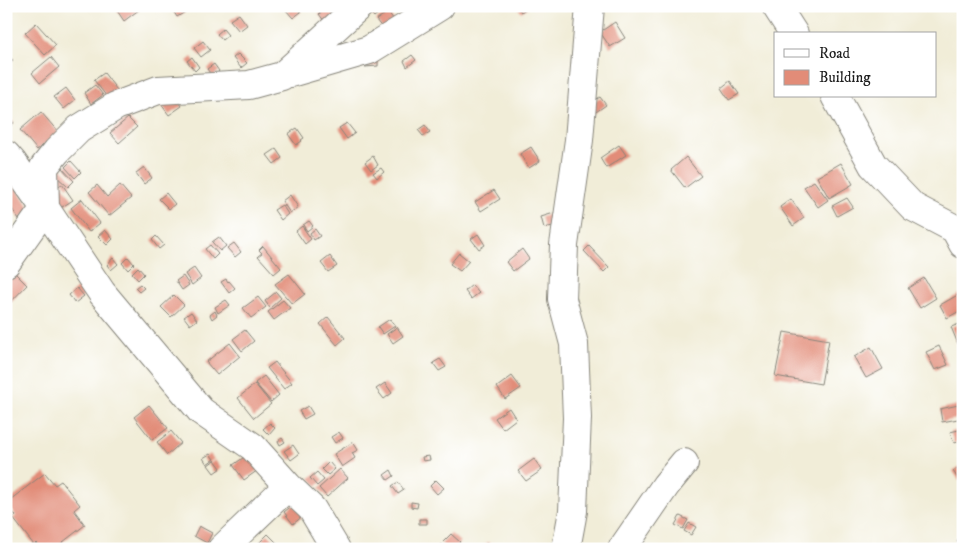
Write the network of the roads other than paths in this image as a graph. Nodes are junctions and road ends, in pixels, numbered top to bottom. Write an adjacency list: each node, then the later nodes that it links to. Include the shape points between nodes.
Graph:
1 (359, 6): 6 (street)
2 (440, 6): 6 (street, via 369,50)
3 (590, 6): 17 (street, via 579,140 564,245 562,299 574,344 577,418 573,511)
4 (776, 6): 5 (street)
5 (793, 32)
6 (282, 76): 9 (street, via 249,85 158,90 116,106 79,129 44,166)
7 (836, 98): 10 (street, via 873,165 913,208 956,229)
8 (6, 155): 9 (street)
9 (45, 208): 11 (street); 13 (street, via 102,293 201,411 253,447)
10 (963, 244)
11 (6, 263)
12 (684, 463): 14 (street)
13 (288, 486): 15 (street); 16 (street, via 312,509)
14 (626, 548)
15 (222, 549)
16 (336, 549)
17 (566, 549)

